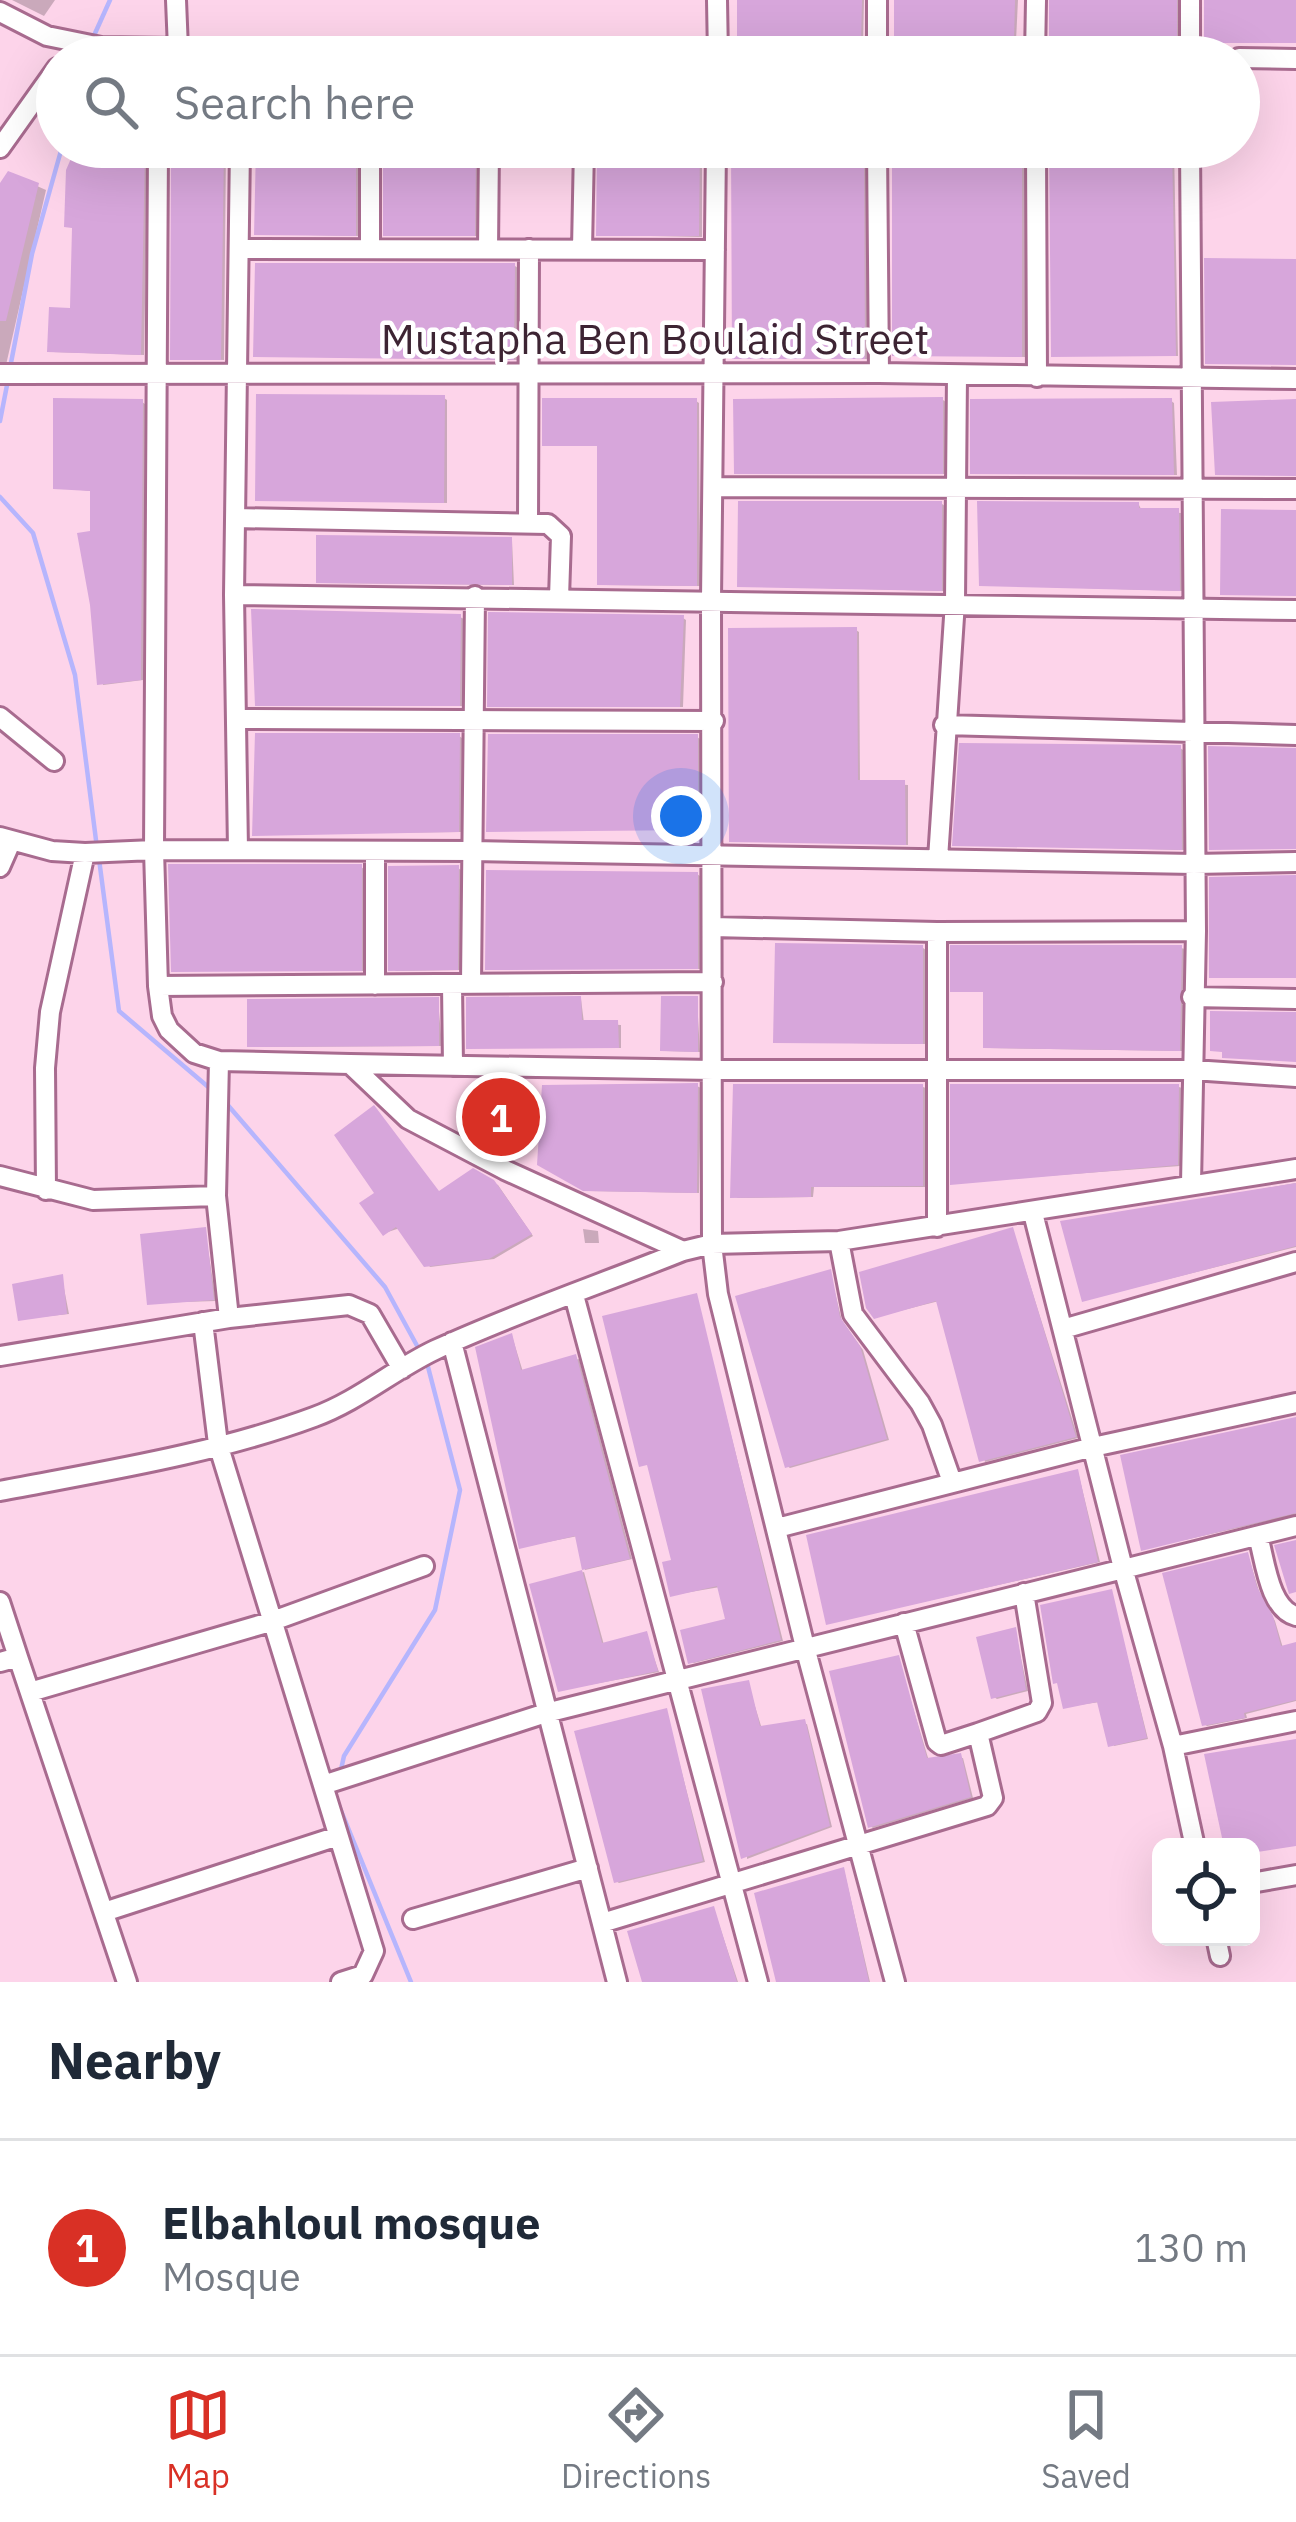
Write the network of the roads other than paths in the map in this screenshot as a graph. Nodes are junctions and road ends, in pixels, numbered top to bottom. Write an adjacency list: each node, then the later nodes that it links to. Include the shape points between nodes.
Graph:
1 (176, 0): 8 (street)
2 (717, 0): 9 (street)
3 (877, 0): 10 (street)
4 (1036, 0): 11 (street)
5 (1190, 0): 12 (street)
6 (0, 12): 7 (street)
7 (49, 36)
8 (177, 36)
9 (718, 36)
10 (875, 36)
11 (1035, 36)
12 (1190, 36)
13 (1260, 58): 14 (street)
14 (1296, 59)
15 (36, 97): 16 (street)
16 (0, 148)
17 (158, 168): 33 (street)
18 (240, 168): 26 (street)
19 (370, 168): 27 (street)
20 (489, 168): 28 (street)
21 (584, 168): 30 (street)
22 (716, 168): 31 (street)
23 (877, 168): 36 (street)
24 (1036, 168): 39 (street)
25 (1190, 168): 40 (street)
26 (240, 249): 27 (street); 34 (street)
27 (370, 249): 28 (street)
28 (488, 249): 29 (street)
29 (529, 249): 30 (street); 37 (street)
30 (582, 249): 31 (street)
31 (715, 250): 35 (street)
32 (7, 374): 33 (street, Mustapha Ben Boulaid Street)
33 (159, 374): 34 (street, Mustapha Ben Boulaid Street); 64 (street)
34 (238, 374): 37 (street, Mustapha Ben Boulaid Street); 46 (street)
35 (714, 374): 36 (street, Mustapha Ben Boulaid Street); 37 (street, Mustapha Ben Boulaid Street); 42 (street)
36 (879, 374): 38 (street, Mustapha Ben Boulaid Street)
37 (526, 375): 47 (street)
38 (957, 375): 39 (street, Mustapha Ben Boulaid Street); 43 (street)
39 (1037, 377): 40 (street, Mustapha Ben Boulaid Street)
40 (1189, 379): 41 (street, Mustapha Ben Boulaid Street); 44 (street)
41 (1296, 379)
42 (713, 487): 43 (street); 51 (street)
43 (957, 488): 44 (street); 52 (street)
44 (1192, 489): 45 (street); 53 (street)
45 (1296, 489)
46 (236, 518): 47 (street); 48 (street)
47 (528, 522): 50 (street, via 561,536)
48 (234, 595): 49 (street); 56 (street)
49 (475, 596): 50 (street); 57 (street)
50 (559, 598): 51 (street)
51 (712, 600): 52 (street); 58 (street)
52 (955, 602): 53 (street); 59 (street)
53 (1192, 610): 54 (street); 60 (street)
54 (1296, 610)
55 (0, 717): 62 (street)
56 (236, 719): 57 (street); 65 (street)
57 (472, 720): 58 (street); 67 (street)
58 (713, 721): 69 (street)
59 (944, 725): 60 (street); 70 (street)
60 (1192, 733): 61 (street); 72 (street)
61 (1296, 735)
62 (53, 760)
63 (5, 839): 68 (street); 73 (street)
64 (154, 850): 65 (street); 68 (street); 80 (street)
65 (238, 850): 66 (street)
66 (374, 851): 67 (street); 79 (street)
67 (472, 851): 69 (street); 78 (street)
68 (85, 853): 93 (street, via 50,1012)
69 (714, 856): 70 (street); 74 (street)
70 (938, 859): 72 (street)
71 (1296, 862): 72 (street)
72 (1194, 864): 75 (street)
73 (0, 867)
74 (713, 927): 76 (street); 77 (street)
75 (1196, 931): 76 (street); 81 (street)
76 (937, 932): 86 (street)
77 (713, 982): 78 (street); 87 (street)
78 (461, 984): 79 (street); 85 (street)
79 (375, 985): 80 (street)
80 (158, 986): 83 (street, via 169,1030 194,1053)
81 (1192, 997): 82 (street); 88 (street)
82 (1296, 999)
83 (219, 1061): 84 (street); 94 (street)
84 (350, 1064): 85 (street); 99 (street, via 408,1119)
85 (453, 1066): 87 (street)
86 (940, 1068): 87 (street); 88 (street); 96 (street)
87 (713, 1070): 98 (street)
88 (1193, 1070): 89 (street); 92 (street)
89 (1296, 1076)
90 (1296, 1168): 92 (street)
91 (0, 1176): 93 (street)
92 (1191, 1184): 95 (street)
93 (46, 1190): 94 (street, via 94,1200)
94 (216, 1196): 102 (street)
95 (1033, 1213): 96 (street); 104 (street)
96 (937, 1227): 97 (street)
97 (839, 1241): 98 (street); 111 (street, via 857,1324 920,1403)
98 (712, 1244): 99 (street); 114 (street)
99 (683, 1250): 101 (street)
100 (1296, 1262): 104 (street)
101 (574, 1295): 105 (street); 125 (street)
102 (229, 1318): 103 (street); 107 (street, via 361,1307)
103 (203, 1322): 106 (street); 109 (street)
104 (1063, 1329): 110 (street)
105 (452, 1342): 107 (street); 127 (street)
106 (0, 1355)
107 (416, 1360): 109 (street, via 315,1417)
108 (1296, 1403): 110 (street)
109 (218, 1444): 112 (street); 121 (street)
110 (1093, 1447): 111 (street); 117 (street)
111 (952, 1482): 114 (street)
112 (0, 1492)
113 (1296, 1526): 115 (street)
114 (777, 1528): 123 (street)
115 (1258, 1536): 117 (street); 120 (street, via 1277,1601)
116 (424, 1566): 121 (street)
117 (1123, 1568): 118 (street); 130 (street)
118 (1024, 1593): 122 (street); 129 (street, via 1041,1708)
119 (0, 1602): 124 (street)
120 (1296, 1616)
121 (270, 1622): 126 (street); 131 (street)
122 (904, 1622): 123 (street); 129 (street, via 937,1742)
123 (805, 1647): 125 (street); 134 (street)
124 (9, 1660): 126 (street)
125 (679, 1678): 127 (street); 138 (street)
126 (29, 1692): 139 (street)
127 (546, 1713): 131 (street); 135 (street)
128 (1296, 1720): 130 (street)
129 (978, 1733): 134 (street, via 993,1798 987,1807)
130 (1173, 1746): 133 (street)
131 (323, 1785): 132 (street)
132 (338, 1836): 139 (street); 143 (street, via 374,1958 364,1975)
133 (1193, 1838)
134 (859, 1847): 138 (street); 146 (street)
135 (587, 1868): 140 (street); 141 (street)
136 (1296, 1875): 137 (street)
137 (1260, 1881)
138 (733, 1886): 141 (street); 145 (street)
139 (104, 1912): 142 (street)
140 (413, 1919)
141 (602, 1923): 144 (street)
142 (127, 1982)
143 (341, 1982)
144 (617, 1982)
145 (758, 1982)
146 (895, 1982)

